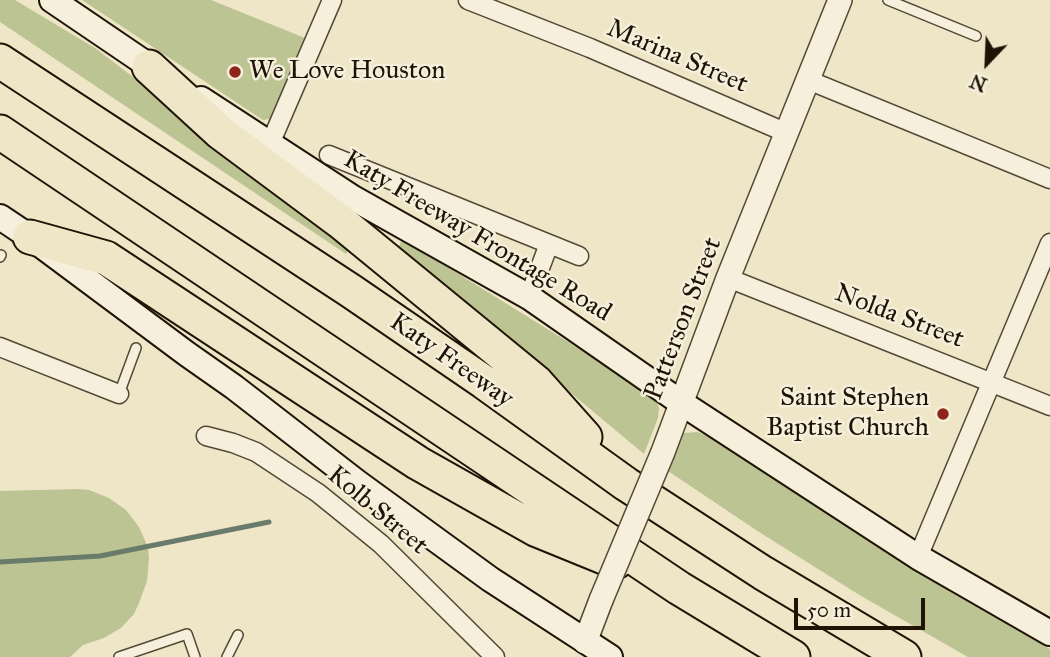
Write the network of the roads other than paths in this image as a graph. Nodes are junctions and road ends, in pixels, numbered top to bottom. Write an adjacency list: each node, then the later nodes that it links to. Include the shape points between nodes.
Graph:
1 (52, 0): 8 (main road, Katy Freeway Frontage Road)
2 (332, 0): 12 (street)
3 (468, 0): 11 (street, Marina Street)
4 (840, 0): 9 (street, Patterson Street)
5 (888, 0): 6 (lane)
6 (976, 36)
7 (0, 61): 29 (highway, Katy Freeway, via 373,306)
8 (149, 67): 12 (main road, Katy Freeway Frontage Road); 29 (highway, via 221,133 342,223 536,382)
9 (808, 80): 11 (street, Patterson Street); 14 (street)
10 (0, 132): 31 (highway)
11 (787, 134): 20 (street, Patterson Street)
12 (270, 144): 21 (main road, Katy Freeway Frontage Road, via 353,198)
13 (329, 155): 18 (street)
14 (1050, 179)
15 (0, 217): 16 (main road)
16 (30, 236): 31 (highway, via 106,258 430,470 535,529); 34 (main road)
17 (1050, 243): 24 (street)
18 (549, 244): 19 (street); 21 (street)
19 (579, 256)
20 (728, 278): 24 (street, Nolda Street); 26 (street, Patterson Street)
21 (529, 297): 26 (main road, Katy Freeway Frontage Road)
22 (0, 347): 25 (street)
23 (136, 348): 25 (lane)
24 (991, 382): 27 (street, Nolda Street); 30 (street)
25 (119, 394)
26 (682, 404): 30 (main road, Katy Freeway Frontage Road); 34 (street, Patterson Street, bridge)
27 (1050, 406)
28 (206, 436): 38 (street, Kolb Street, via 256,452 318,493 381,544)
29 (626, 484): 41 (highway, Katy Freeway)
30 (918, 557): 32 (main road, Katy Freeway Frontage Road)
31 (679, 587): 40 (highway)
32 (1050, 633)
33 (238, 635): 37 (lane)
34 (582, 650): 39 (main road)
35 (119, 657): 36 (lane, via 187,634)
36 (195, 657)
37 (227, 657)
38 (495, 657)
39 (610, 657)
40 (793, 657)
41 (904, 657)

